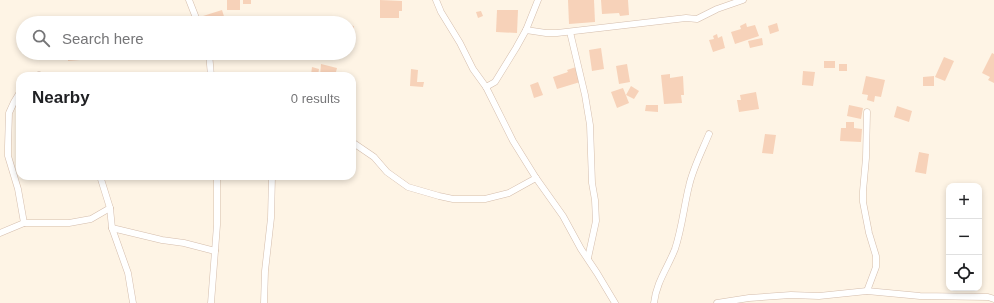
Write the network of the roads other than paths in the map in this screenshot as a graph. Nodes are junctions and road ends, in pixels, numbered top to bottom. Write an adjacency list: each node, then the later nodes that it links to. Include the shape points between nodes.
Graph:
1 (189, 0): 5 (street)
2 (436, 0): 10 (street, via 473,69)
3 (538, 0): 6 (street)
4 (743, 0): 7 (street, via 697,19 686,18)
5 (195, 16)
6 (526, 30): 7 (street, via 546,33); 10 (street, via 495,82)
7 (570, 32): 24 (street, via 586,95 590,125 596,221)
8 (210, 60): 9 (street)
9 (211, 72)
10 (486, 87): 15 (street, via 513,141)
11 (16, 99): 20 (street, via 9,113 8,156 18,189)
12 (867, 112): 25 (street, via 863,196 876,256 876,267)
13 (709, 134): 31 (street, via 689,184 678,239 661,276)
14 (356, 144): 15 (street, via 408,187 439,196 485,199 509,193)
15 (536, 178): 24 (street)
16 (101, 180): 19 (street)
17 (217, 180): 23 (street)
18 (272, 180): 29 (street)
19 (110, 208): 20 (street, via 91,219 69,223); 21 (street)
20 (24, 223): 22 (street)
21 (112, 228): 23 (street); 27 (street, via 128,273)
22 (0, 233)
23 (215, 251): 28 (street)
24 (588, 258): 30 (street)
25 (867, 291): 26 (street); 32 (street, via 819,296 749,298)
26 (994, 299)
27 (133, 303)
28 (211, 303)
29 (264, 303)
30 (615, 303)
31 (654, 303)
32 (717, 303)

